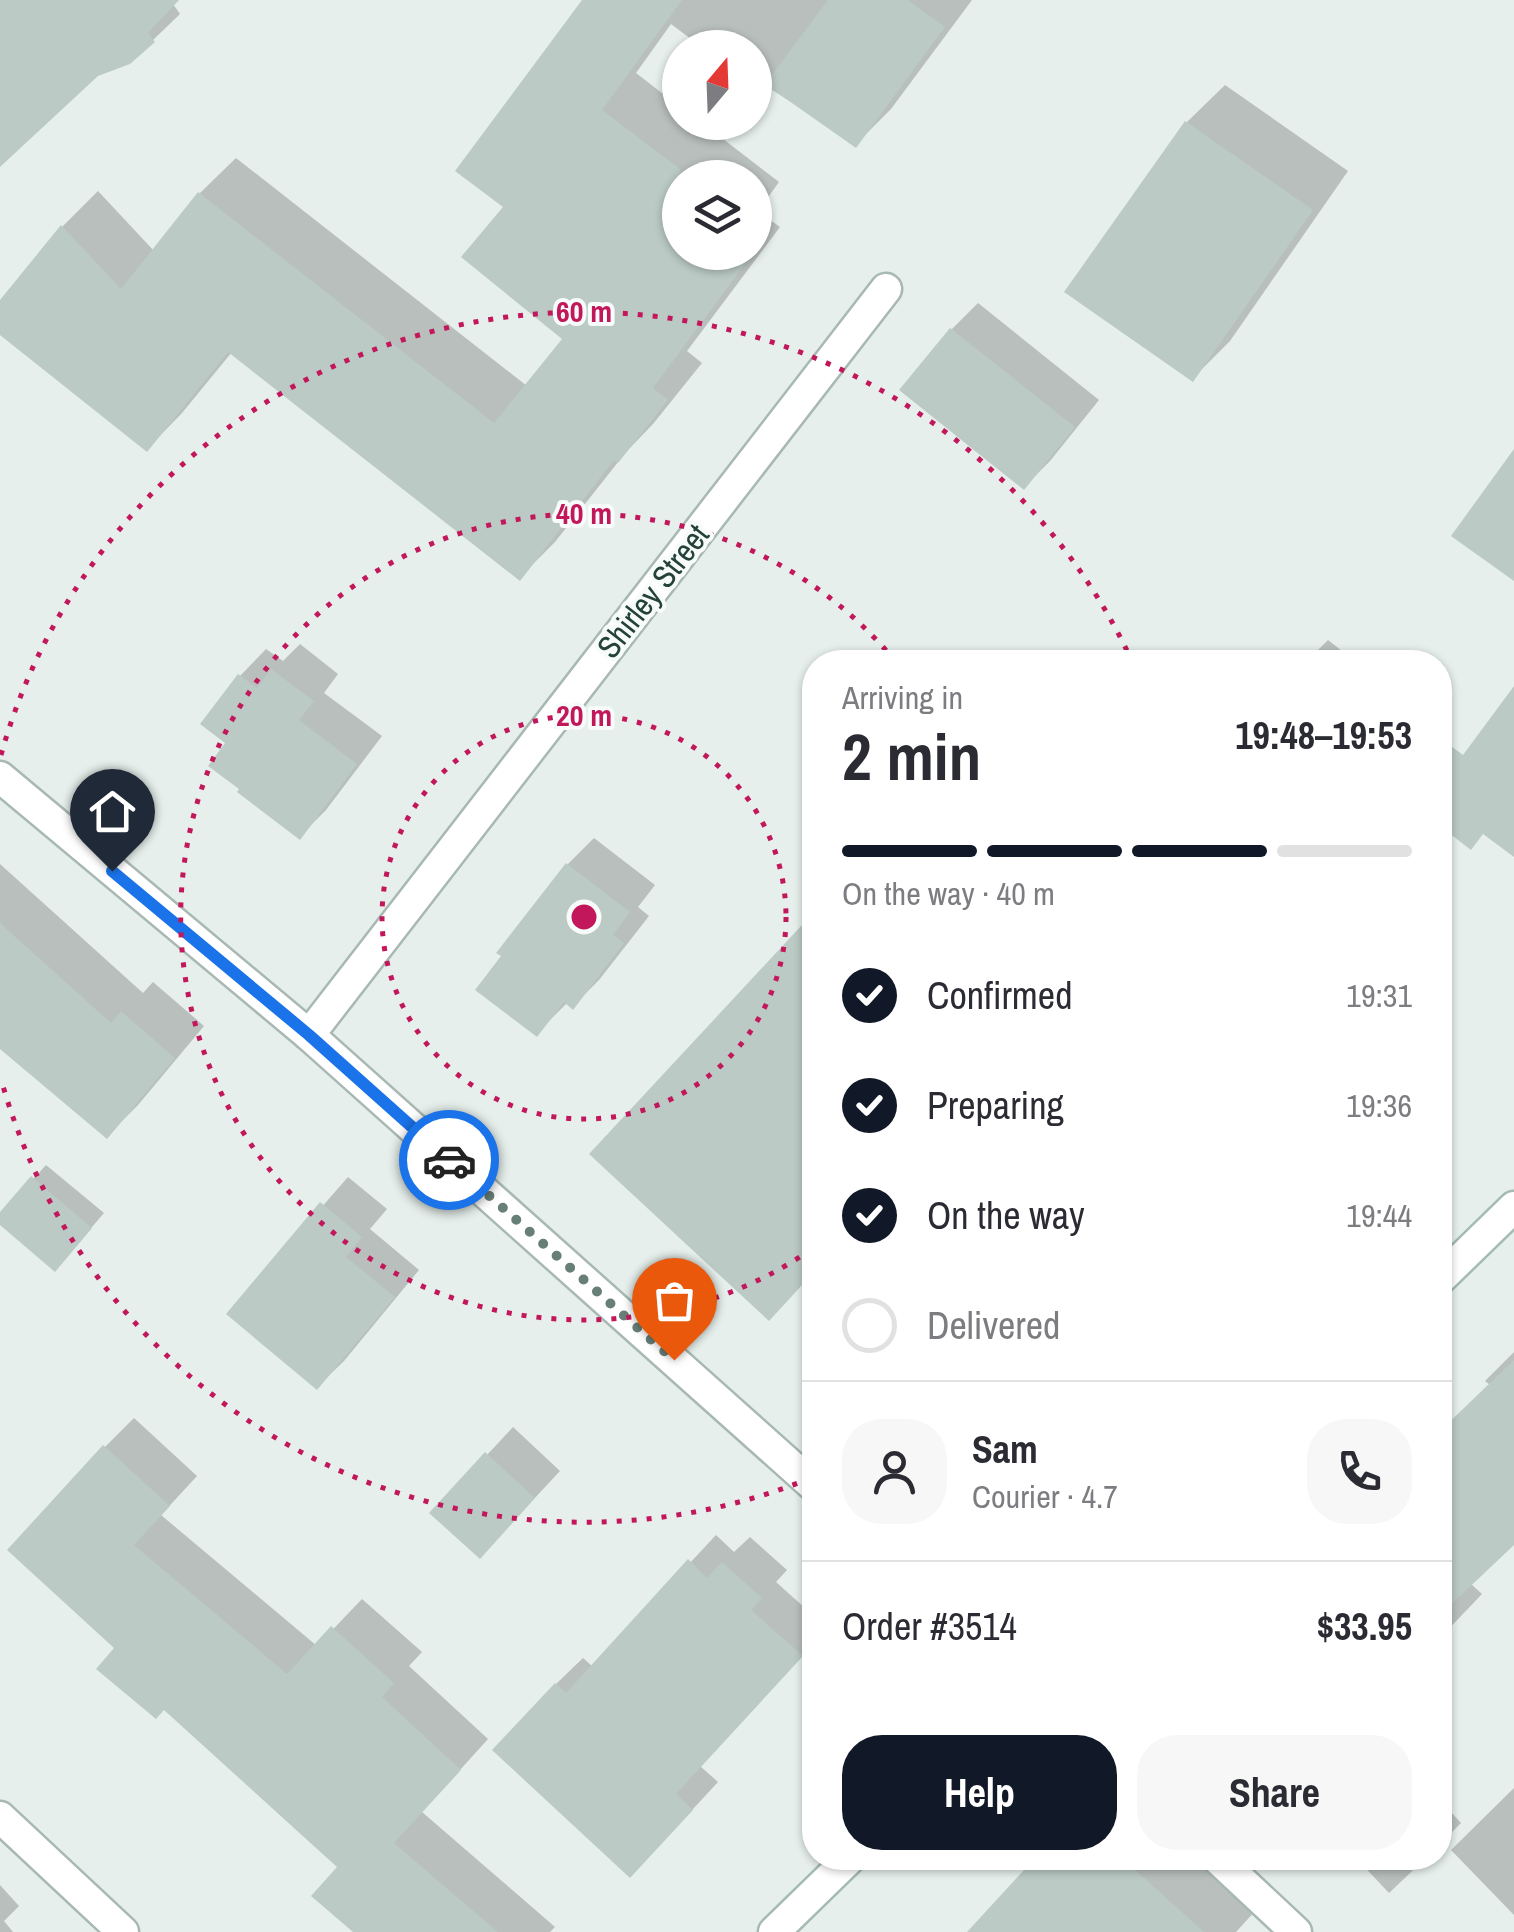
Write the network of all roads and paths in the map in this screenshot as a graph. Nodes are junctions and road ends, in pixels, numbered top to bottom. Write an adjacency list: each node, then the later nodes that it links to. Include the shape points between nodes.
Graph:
1 (886, 289): 3 (street, Shirley Street)
2 (0, 777): 3 (street)
3 (309, 1035): 6 (street)
4 (1514, 1207): 5 (street)
5 (1452, 1268)
6 (802, 1475)
7 (0, 1817): 10 (street)
8 (838, 1870): 11 (street)
9 (1230, 1870): 12 (street)
10 (123, 1932)
11 (774, 1932)
12 (1296, 1932)

